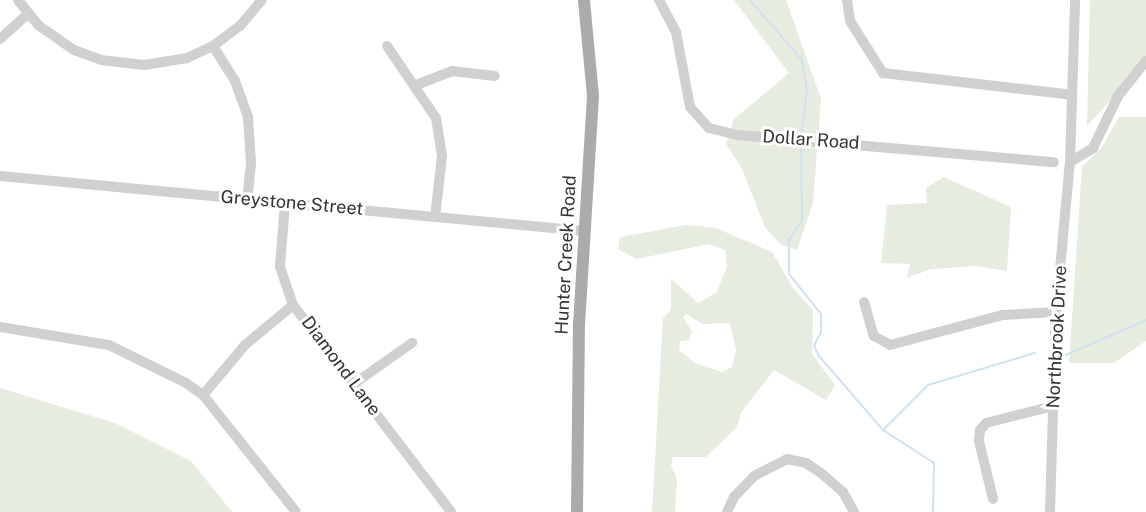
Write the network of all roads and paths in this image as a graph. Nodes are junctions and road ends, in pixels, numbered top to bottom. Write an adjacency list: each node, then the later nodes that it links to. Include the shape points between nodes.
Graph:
1 (18, 0): 7 (street)
2 (262, 0): 9 (street, via 240,26)
3 (584, 0): 21 (main road, Hunter Creek Road, via 594,96)
4 (658, 0): 15 (street, Dollar Road, via 676,32 690,107 709,128 761,137)
5 (847, 0): 14 (street, via 850,21 882,73)
6 (1075, 0): 14 (street, Northbrook Drive)
7 (28, 14): 8 (street); 9 (street, via 74,50 115,63 158,64)
8 (0, 39)
9 (213, 46): 18 (street, via 235,81 248,117)
10 (387, 46): 13 (street)
11 (1146, 61): 16 (street, via 1118,96 1093,148)
12 (495, 76): 13 (street, via 452,71)
13 (416, 85): 20 (street, via 433,109 441,137)
14 (1072, 95): 16 (street, Northbrook Drive)
15 (1054, 162)
16 (1070, 162): 24 (street, Northbrook Drive)
17 (0, 176): 18 (street, Greystone Street)
18 (247, 200): 19 (street, Greystone Street)
19 (285, 203): 20 (street, Greystone Street); 23 (street, Diamond Lane, via 280,277)
20 (435, 217): 21 (street, Greystone Street)
21 (584, 231): 33 (main road, Hunter Creek Road)
22 (864, 302): 24 (street, via 874,336 890,345 1003,315)
23 (293, 304): 27 (street, Diamond Lane); 28 (street, via 245,345)
24 (1056, 312): 29 (street, Northbrook Drive)
25 (0, 327): 28 (street, via 109,345 161,368)
26 (412, 343): 27 (street)
27 (355, 383): 32 (street, Diamond Lane)
28 (203, 395): 31 (street)
29 (1053, 406): 30 (street, via 986,423 980,430 979,441); 36 (street, Northbrook Drive)
30 (993, 499)
31 (296, 512)
32 (451, 512)
33 (577, 512)
34 (727, 512): 35 (street, via 734,497 754,476 787,459 806,463 821,472 843,492)
35 (854, 512)
36 (1050, 512)

